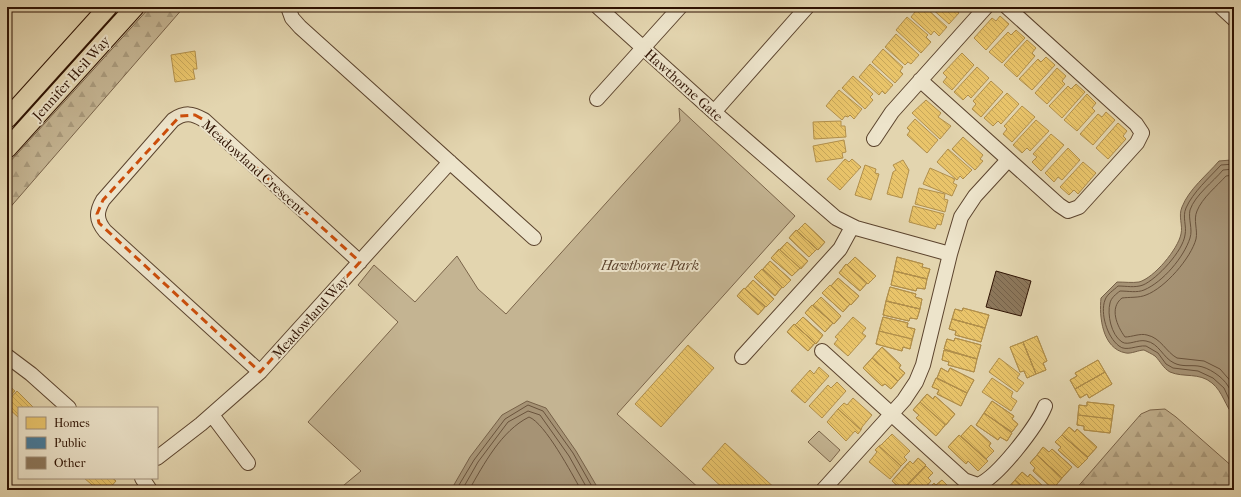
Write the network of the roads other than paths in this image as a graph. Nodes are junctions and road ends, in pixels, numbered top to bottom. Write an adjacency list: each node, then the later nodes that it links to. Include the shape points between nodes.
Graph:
1 (108, 7): 15 (main road, Jennifer Heil Way)
2 (135, 7): 17 (main road, Jennifer Heil Way)
3 (288, 7): 19 (street, via 292,18 300,27)
4 (598, 7): 11 (street, Hawthorne Gate)
5 (680, 7): 11 (street)
6 (807, 7): 14 (street)
7 (986, 7): 12 (street)
8 (1006, 7): 18 (street, via 1142,132 1137,142 1074,210 1068,211 1059,205)
9 (1221, 7): 10 (street)
10 (1234, 19)
11 (643, 48): 13 (street); 14 (street, Hawthorne Gate)
12 (920, 80): 16 (street, via 892,112); 18 (street)
13 (597, 99)
14 (714, 112): 20 (street, Hawthorne Gate, via 826,211)
15 (7, 119)
16 (874, 139)
17 (7, 149)
18 (1008, 160): 22 (street, via 965,210)
19 (450, 162): 21 (street); 23 (street, Meadowland Way)
20 (852, 226): 22 (street, Hawthorne Gate); 27 (street, via 843,246)
21 (534, 238)
22 (950, 254): 32 (street, via 920,374 911,391)
23 (360, 262): 28 (street, Meadowland Way); 28 (street, Meadowland Crescent, via 204,120 187,114 173,120 103,200 96,214 99,223)
24 (7, 348): 29 (street)
25 (822, 351): 32 (street)
26 (7, 356): 29 (street)
27 (742, 357)
28 (260, 372): 33 (street, Meadowland Way)
29 (31, 374): 31 (street)
30 (1045, 406): 32 (street, via 1032,430 990,478 978,485 964,480)
31 (68, 407)
32 (892, 414): 38 (street)
33 (212, 415): 34 (street, Meadowland Way); 35 (street)
34 (158, 457)
35 (248, 463)
36 (143, 479): 37 (street)
37 (150, 490)
38 (823, 490)

